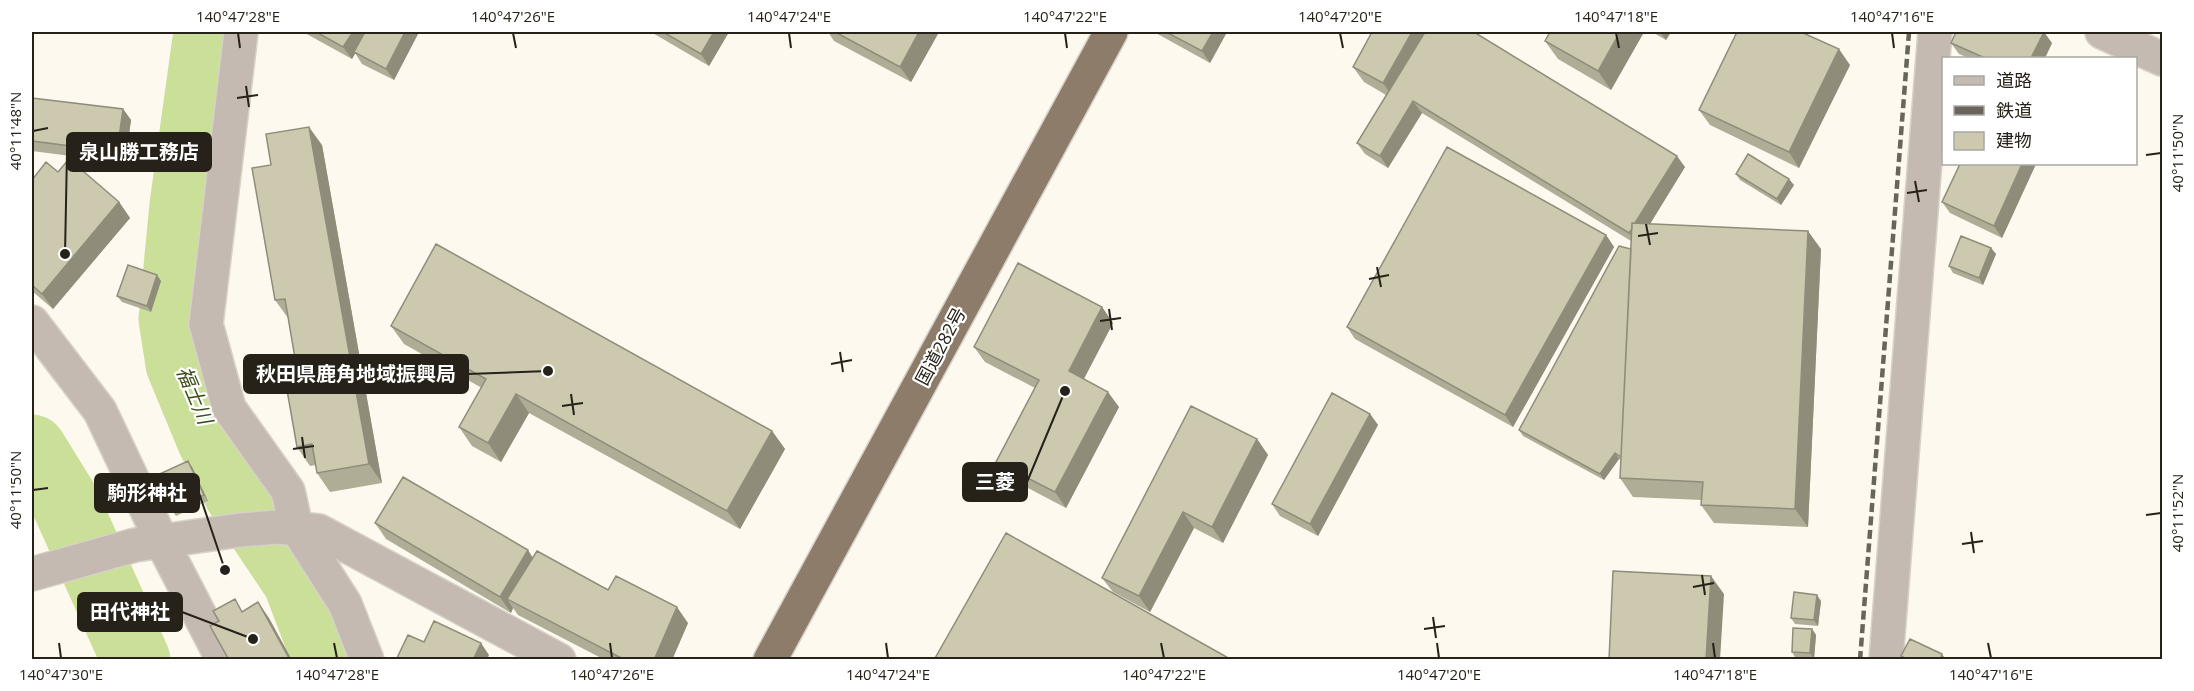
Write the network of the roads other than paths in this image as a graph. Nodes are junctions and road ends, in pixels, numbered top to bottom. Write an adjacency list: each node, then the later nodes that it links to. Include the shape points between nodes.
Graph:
1 (241, 32): 7 (street, via 206,324 229,408 288,491)
2 (1111, 32): 13 (highway, 国道282号)
3 (1935, 32): 14 (street)
4 (2102, 32): 5 (street)
5 (2163, 59)
6 (32, 322): 8 (street, via 100,411)
7 (287, 527): 8 (street); 11 (street, via 345,604); 12 (street, via 319,531)
8 (148, 543): 9 (street); 10 (street)
9 (32, 574)
10 (223, 660)
11 (367, 660)
12 (559, 660)
13 (770, 660)
14 (1886, 660)

